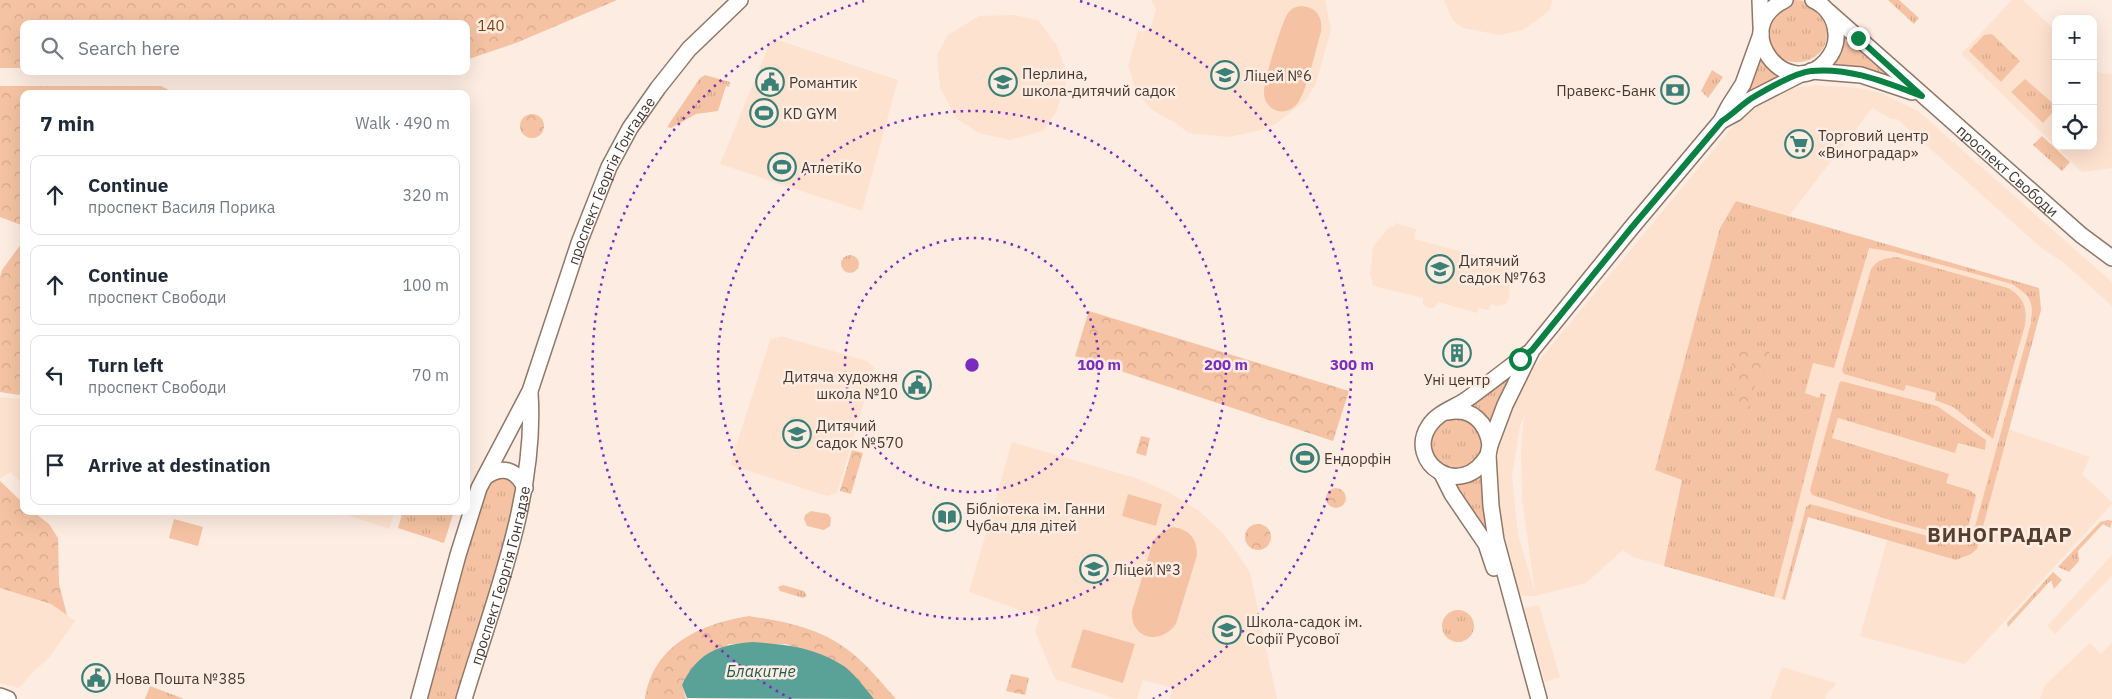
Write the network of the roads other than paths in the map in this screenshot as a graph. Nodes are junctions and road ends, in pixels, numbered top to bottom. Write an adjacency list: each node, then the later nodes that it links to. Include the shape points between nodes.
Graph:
1 (740, 0): 13 (street, проспект Георгія Гонгадзе, via 689,49 627,133 609,167 579,243)
2 (1760, 0): 5 (street)
3 (1784, 0): 5 (street, via 1772,8)
4 (1819, 4): 6 (street, via 1836,32 1835,46 1828,59); 7 (street, проспект Свободи)
5 (1761, 30): 6 (street, проспект Свободи, via 1763,48 1770,61 1789,72); 8 (street, via 1743,84)
6 (1808, 72): 7 (street, проспект Свободи, via 1861,75); 8 (street, via 1750,100)
7 (1922, 96): 9 (street, проспект Свободи)
8 (1722, 121): 12 (street)
9 (2093, 245): 10 (street, проспект Свободи); 11 (street, проспект Свободи)
10 (2112, 258)
11 (2112, 268)
12 (1532, 350): 14 (street); 15 (street, via 1505,405)
13 (530, 391): 17 (street, проспект Георгія Гонгадзе); 18 (street, проспект Георгія Гонгадзе, via 532,414)
14 (1444, 413): 15 (street, via 1466,412 1476,416 1488,434); 16 (street, via 1428,426 1424,436 1424,448 1430,463)
15 (1489, 450): 16 (street, via 1482,465 1469,474 1453,477); 24 (street, via 1496,540)
16 (1442, 474): 23 (street, via 1486,544)
17 (485, 477): 18 (street, via 493,472 510,471 520,478); 21 (street, проспект Георгія Гонгадзе, via 458,555)
18 (525, 488): 22 (street, проспект Георгія Гонгадзе)
19 (0, 696): 20 (street)
20 (8, 699)
21 (419, 699)
22 (464, 699)
23 (1528, 699)
24 (1538, 699)

